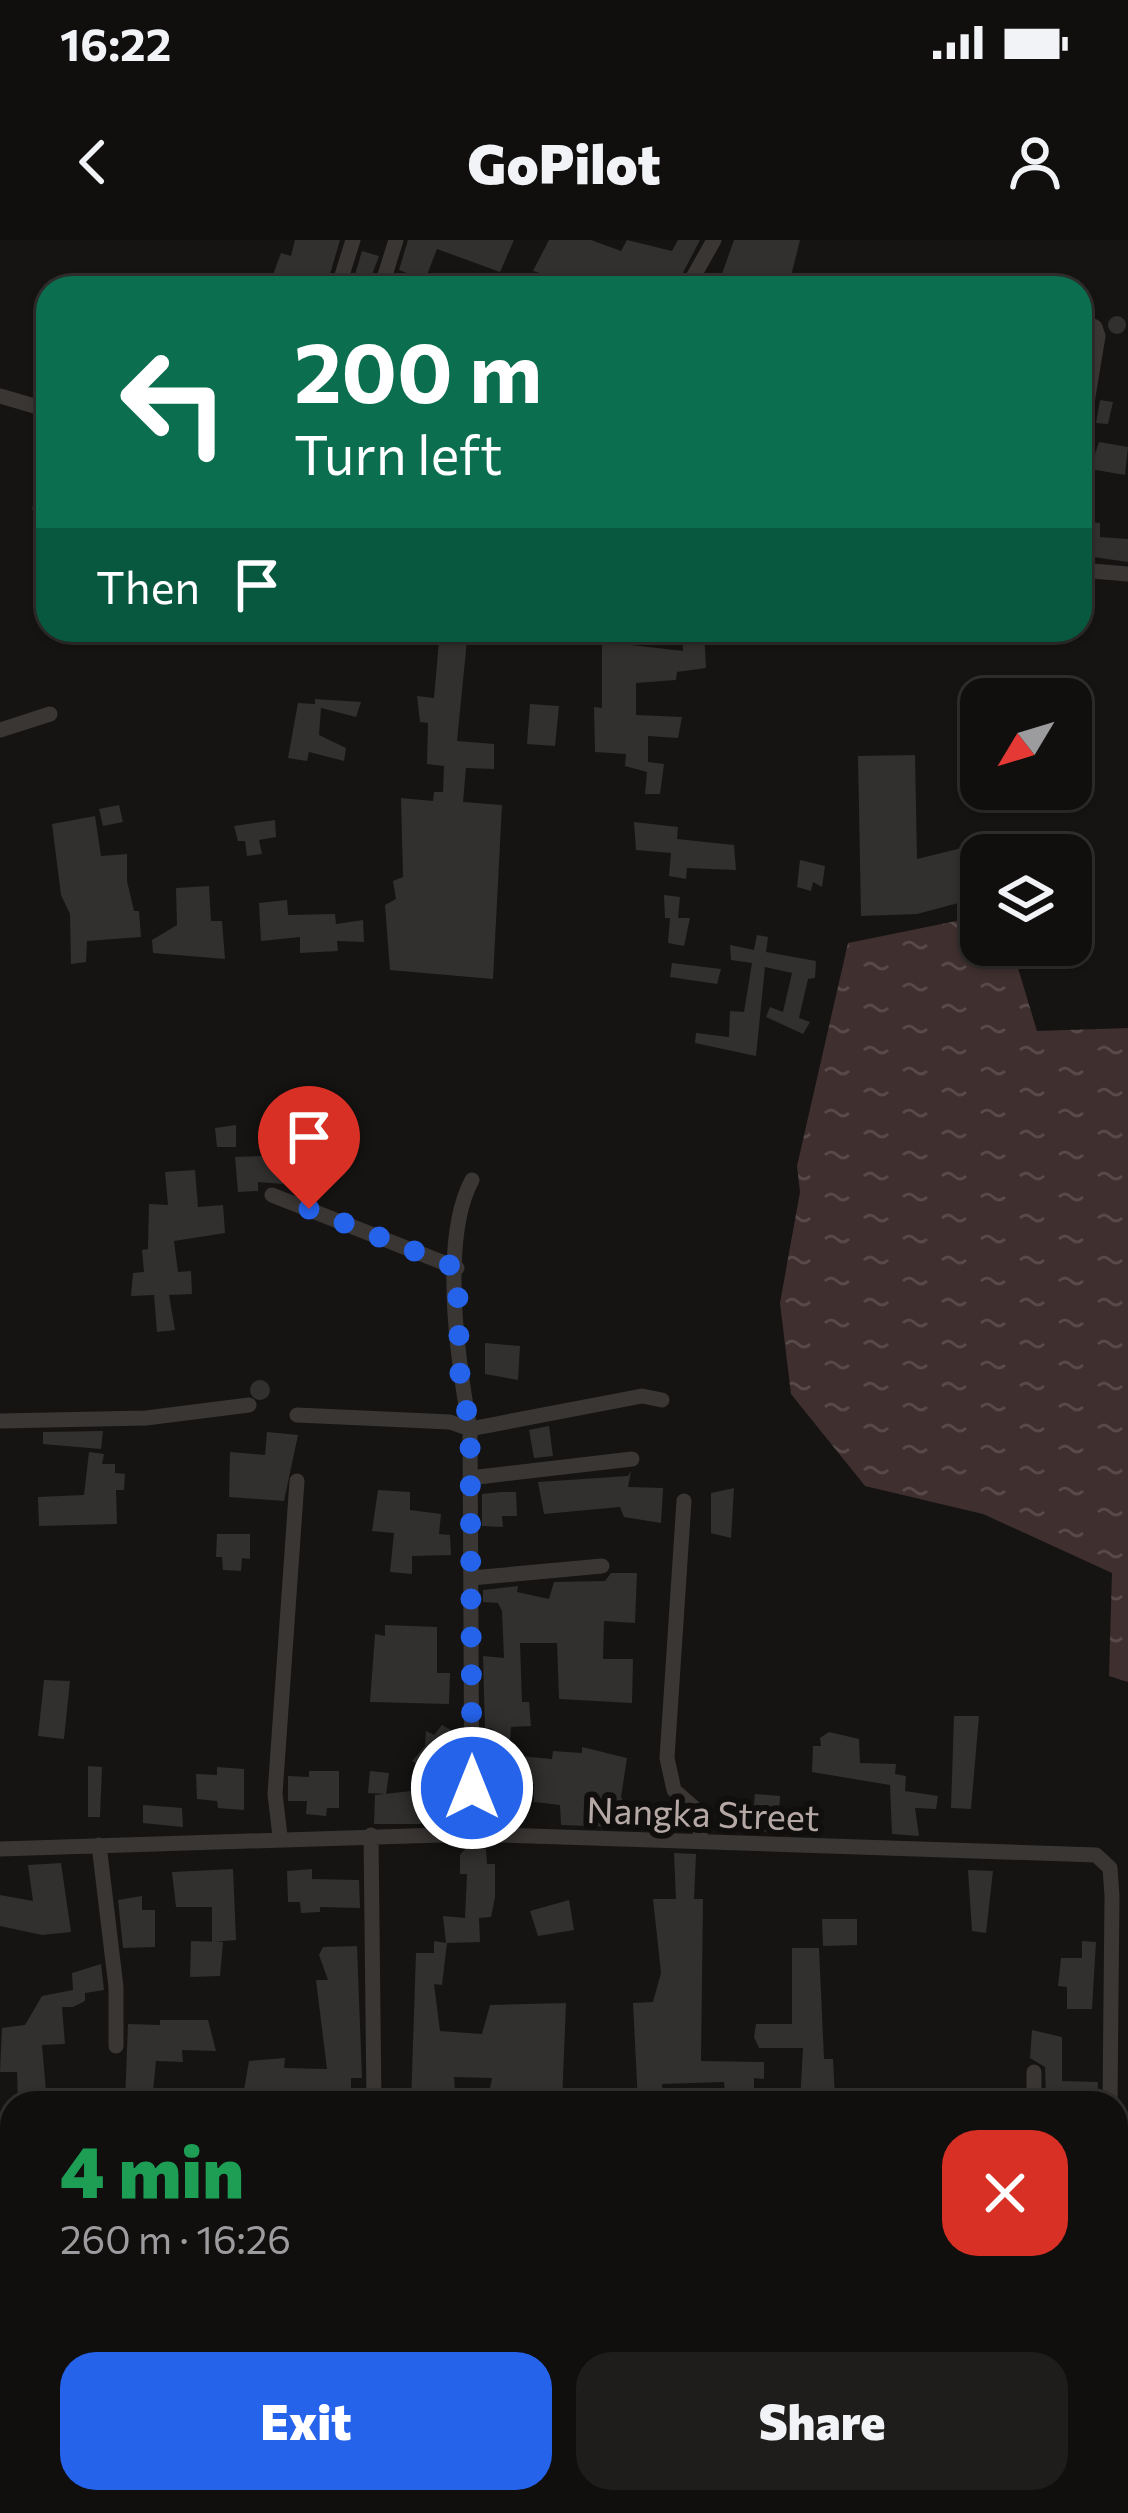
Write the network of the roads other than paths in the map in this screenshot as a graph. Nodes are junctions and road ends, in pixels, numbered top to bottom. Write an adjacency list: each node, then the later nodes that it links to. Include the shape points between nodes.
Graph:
1 (353, 240): 4 (street)
2 (396, 240): 5 (street)
3 (714, 240): 6 (street)
4 (342, 276)
5 (385, 276)
6 (694, 276)
7 (1092, 326): 8 (street)
8 (1092, 368)
9 (0, 396): 10 (street)
10 (36, 406)
11 (1092, 571): 12 (street)
12 (1128, 574)
13 (50, 714): 14 (street)
14 (0, 730)
15 (472, 1180): 17 (street, via 456,1219)
16 (272, 1195): 17 (street)
17 (457, 1268): 22 (street)
18 (662, 1400): 22 (street, via 642,1396)
19 (250, 1405): 21 (street, via 146,1418)
20 (297, 1415): 22 (street)
21 (0, 1421)
22 (470, 1429): 24 (street)
23 (632, 1459): 24 (street)
24 (470, 1478): 28 (street)
25 (297, 1481): 31 (street, via 275,1794)
26 (684, 1501): 32 (street, via 667,1758 674,1790 701,1814)
27 (602, 1566): 28 (street)
28 (471, 1578): 29 (street)
29 (472, 1834): 30 (street, Nangka Street); 32 (street, Nangka Street)
30 (370, 1835): 31 (street, Nangka Street); 39 (street)
31 (280, 1836): 33 (street, Nangka Street)
32 (700, 1842): 35 (street, Nangka Street, via 1090,1853 1110,1868)
33 (99, 1845): 34 (street, Nangka Street); 37 (street)
34 (0, 1849)
35 (1110, 1946): 36 (street); 41 (street)
36 (1128, 1948)
37 (116, 2046)
38 (1034, 2072): 40 (street)
39 (374, 2091)
40 (1034, 2091)
41 (1110, 2091)

